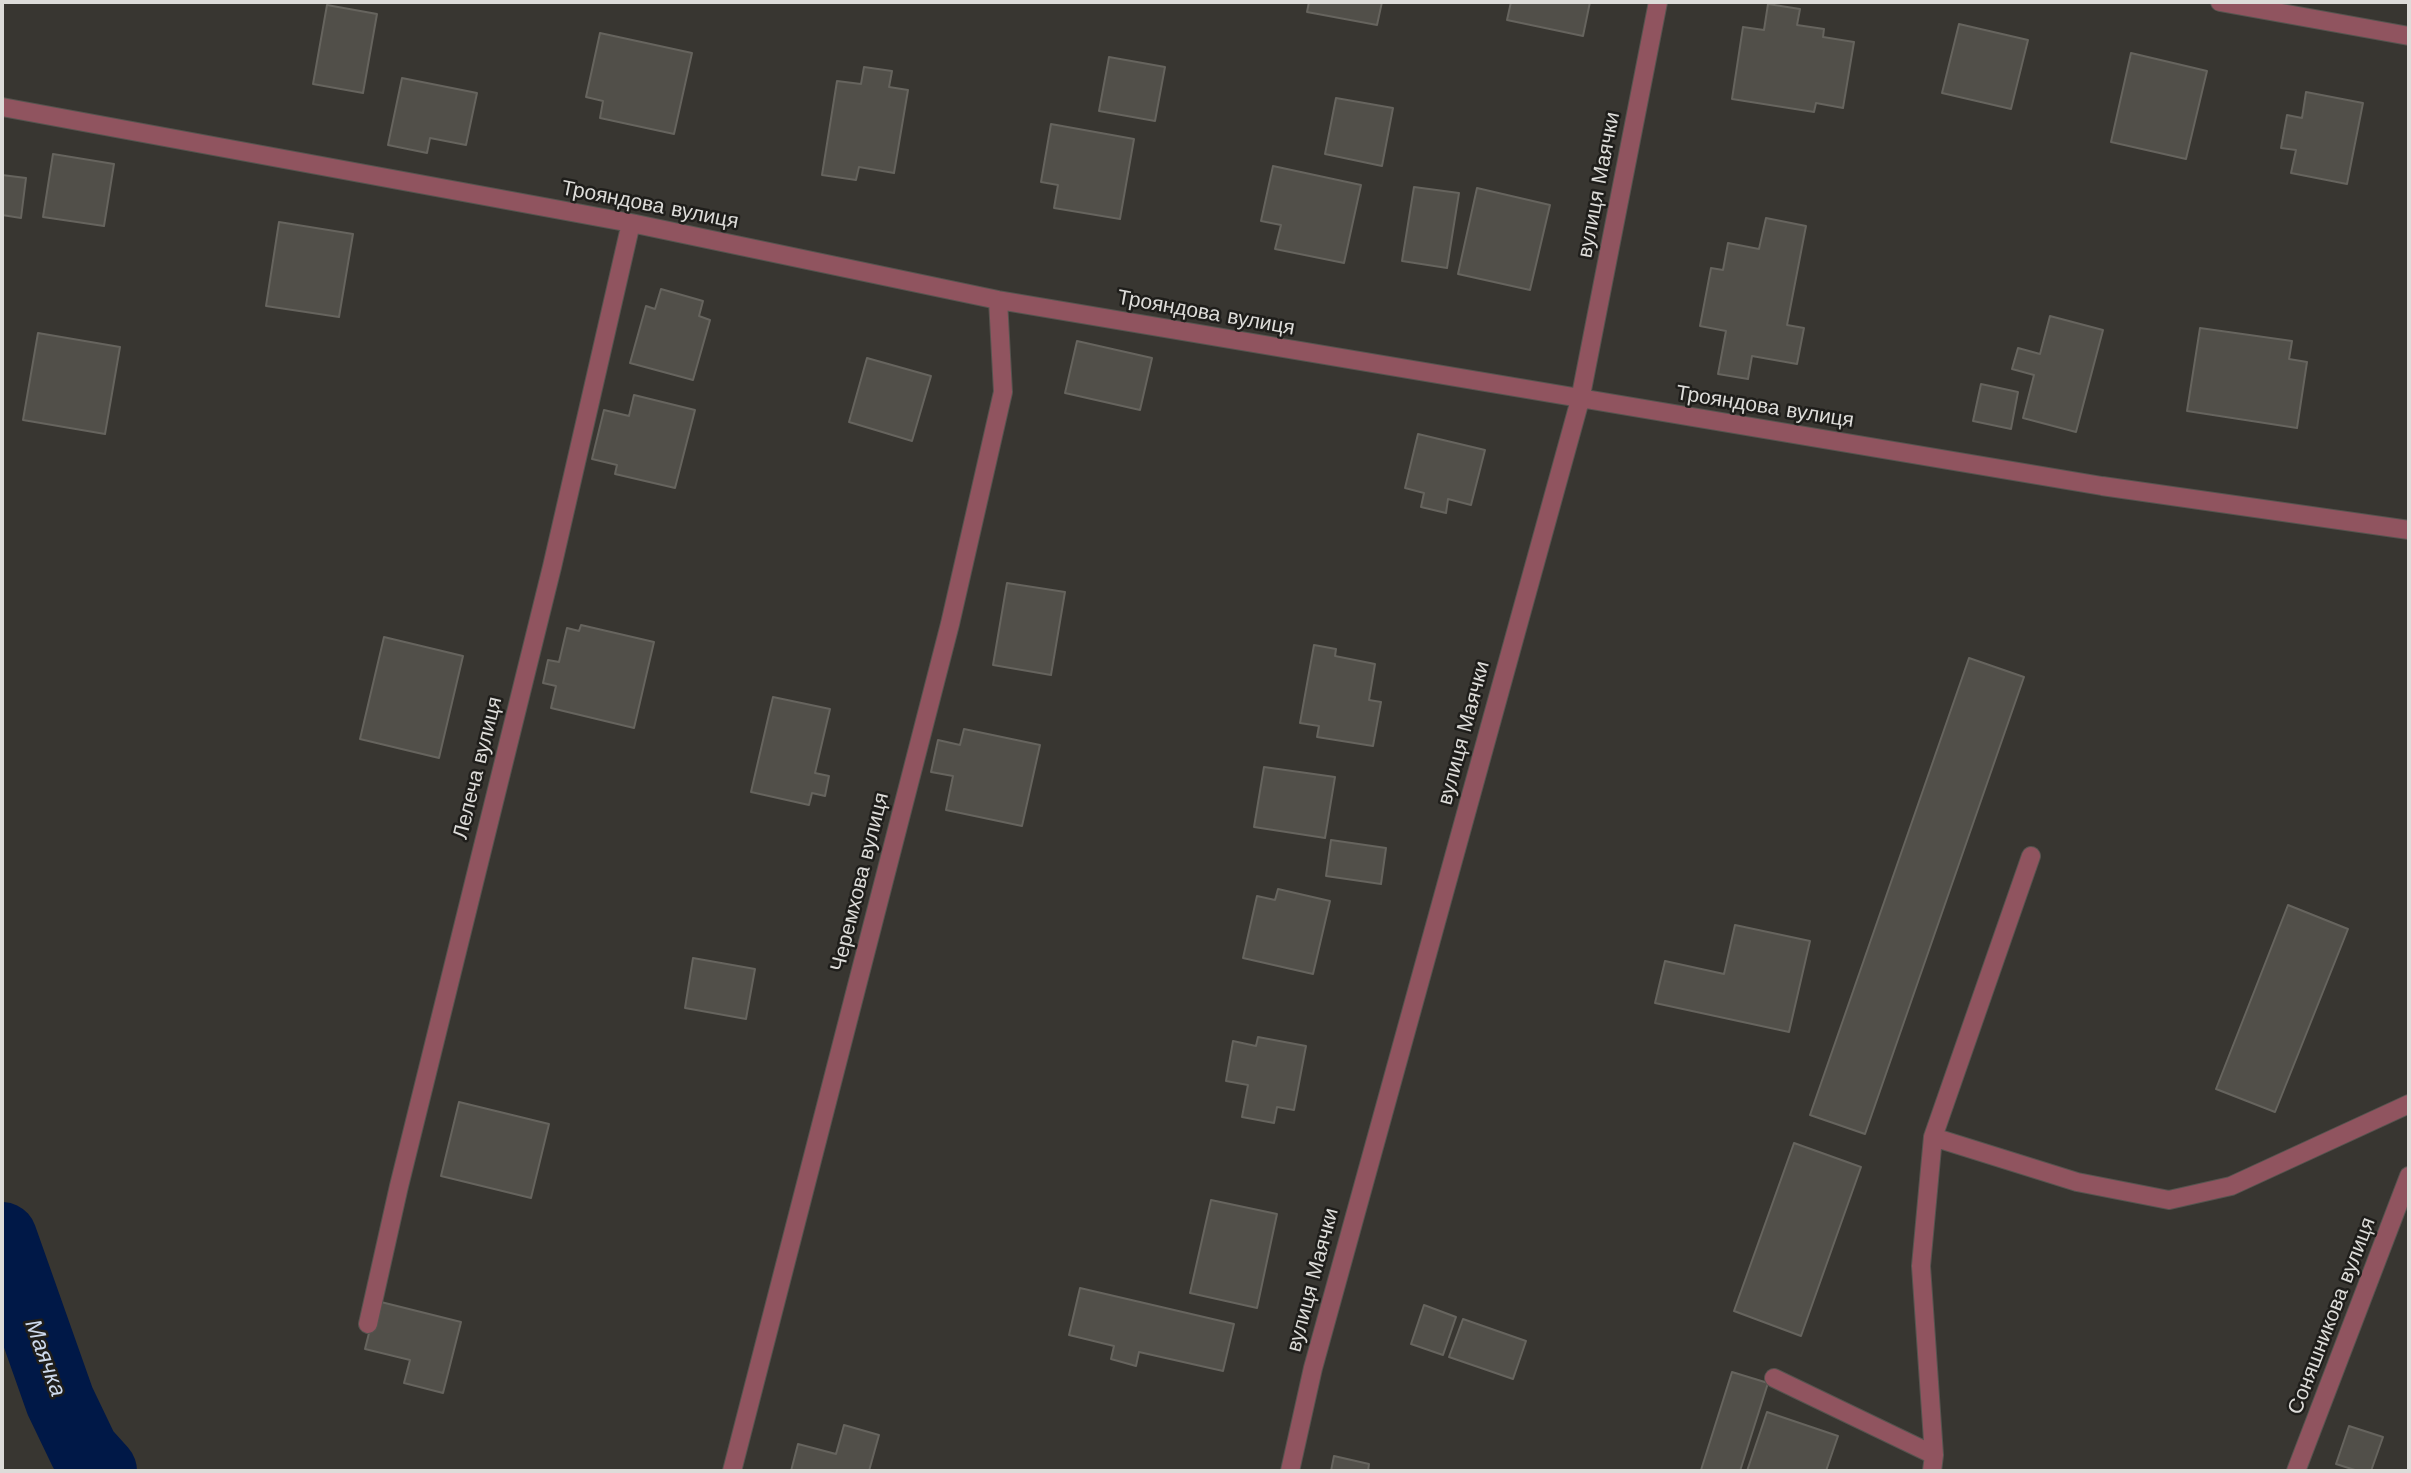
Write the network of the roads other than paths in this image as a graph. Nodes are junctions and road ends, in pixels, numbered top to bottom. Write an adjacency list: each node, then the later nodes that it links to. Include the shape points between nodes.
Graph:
1 (1658, 2): 7 (street, вулиця Маячки)
2 (2220, 2): 3 (street)
3 (2409, 36)
4 (2, 107): 5 (street, Трояндова вулиця)
5 (631, 223): 6 (street, Трояндова вулиця); 13 (street, Лелеча вулиця)
6 (998, 300): 7 (street, Трояндова вулиця); 16 (street, Черемхова вулиця, via 1003,392 950,624)
7 (1580, 400): 8 (street, Трояндова вулиця, via 2102,486); 17 (street, вулиця Маячки, via 1313,1368)
8 (2409, 530)
9 (2031, 856): 11 (street)
10 (2409, 1104): 11 (street, via 2231,1186 2169,1200 2077,1182)
11 (1933, 1137): 15 (street, via 1921,1266)
12 (2409, 1176): 18 (street, Соняшникова вулиця)
13 (368, 1324)
14 (1774, 1378): 15 (street)
15 (1933, 1463)
16 (732, 1471)
17 (1290, 1471)
18 (2297, 1471)

